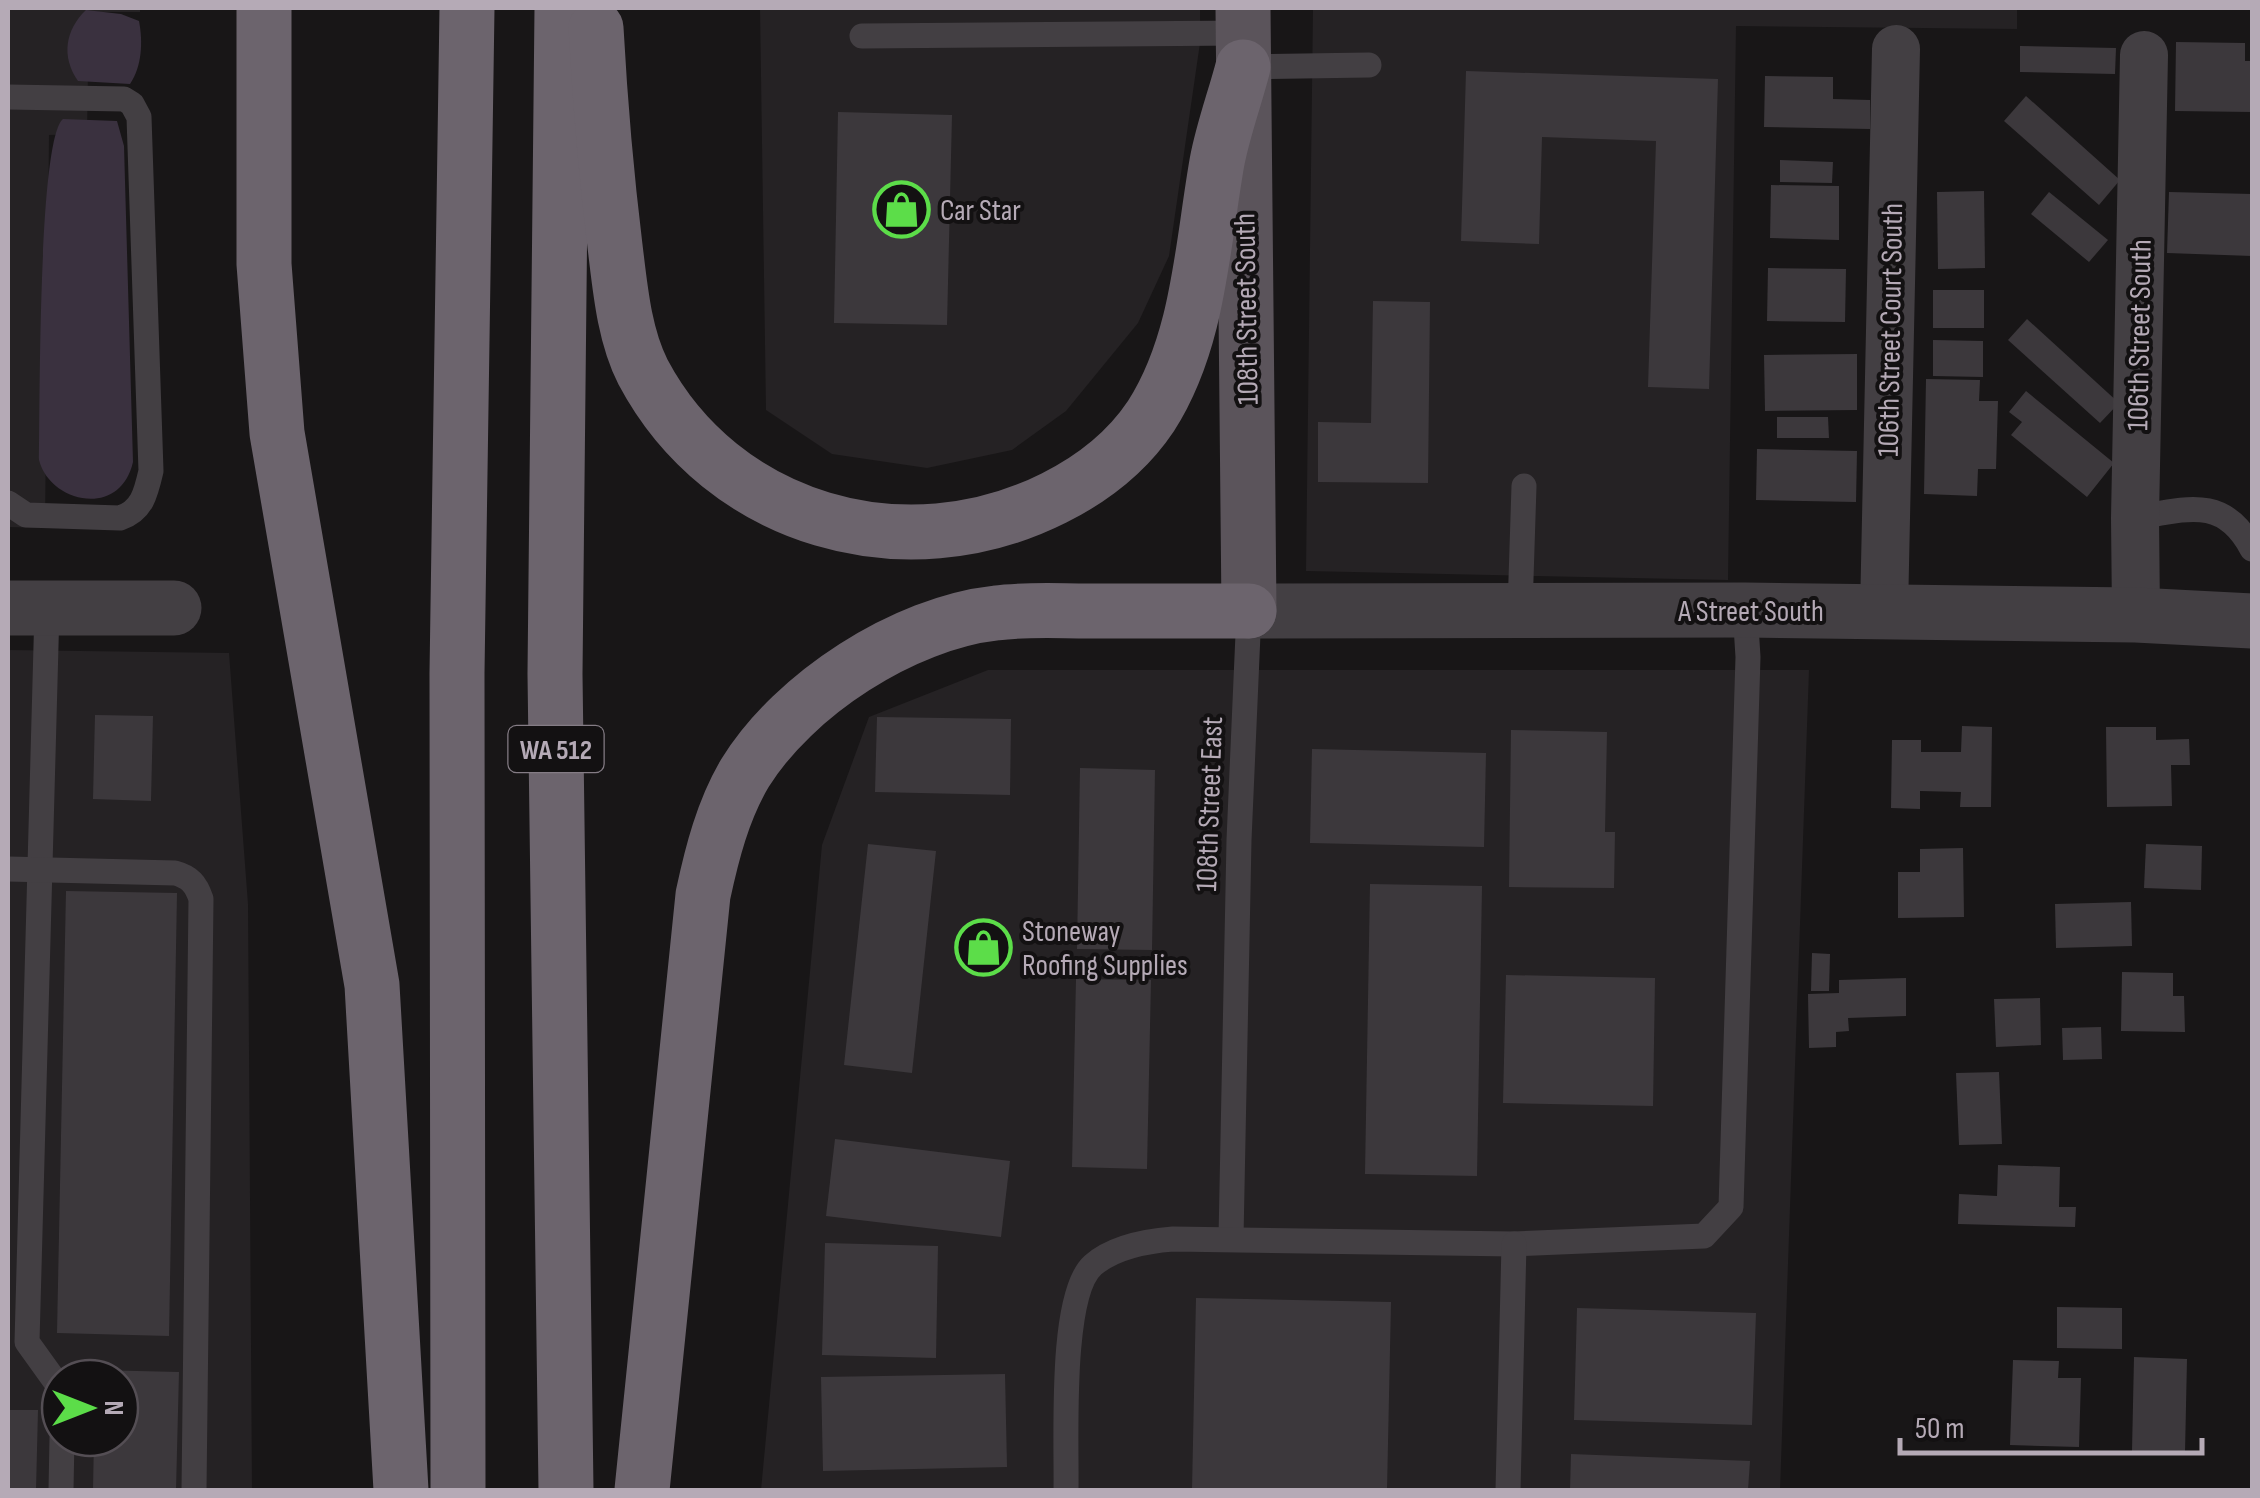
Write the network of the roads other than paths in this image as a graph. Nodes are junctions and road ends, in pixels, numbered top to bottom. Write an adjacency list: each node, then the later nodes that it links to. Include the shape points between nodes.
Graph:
1 (264, 8): 31 (highway, via 264,264 276,432 372,985)
2 (467, 8): 32 (highway, via 457,673)
3 (562, 8): 33 (highway, WA 512, via 556,674)
4 (595, 8): 6 (highway, via 618,268 640,368 672,415 728,472 813,518 882,532 973,526 1034,508 1114,458 1150,418 1166,390 1200,286)
5 (862, 36): 6 (lane)
6 (1243, 36): 9 (lane); 19 (main road, 108th Street South)
7 (1896, 49): 20 (street, 106th Street Court South)
8 (2144, 55): 13 (street, 106th Street South)
9 (1369, 65)
10 (8, 97): 12 (lane, via 124,99 139,117 151,472 146,495 133,514 120,518 26,515)
11 (1524, 486): 17 (lane)
12 (8, 503)
13 (2135, 518): 14 (lane, via 2212,511 2230,518); 21 (street, 106th Street South)
14 (2252, 549)
15 (27, 608): 16 (street); 24 (lane)
16 (174, 608)
17 (1520, 610): 18 (street, A Street South); 19 (street, A Street South)
18 (1746, 610): 20 (street, A Street South); 26 (lane, via 1732,1207 1704,1236)
19 (1249, 611): 25 (lane, 108th Street East); 34 (highway, via 995,613 928,629 826,688 777,732 744,774 703,895)
20 (1884, 612): 21 (street, A Street South)
21 (2136, 614): 22 (street, A Street South)
22 (2252, 621)
23 (8, 869): 24 (lane)
24 (40, 870): 27 (lane, via 27,1342); 30 (lane, via 175,873 187,876 202,899)
25 (1231, 1238): 26 (lane); 35 (lane, via 1146,1242 1104,1257 1084,1276 1071,1329)
26 (1514, 1244): 36 (lane)
27 (40, 1360)
28 (62, 1458): 29 (lane)
29 (61, 1490)
30 (194, 1490)
31 (401, 1490)
32 (458, 1490)
33 (566, 1490)
34 (642, 1490)
35 (1066, 1490)
36 (1508, 1490)

